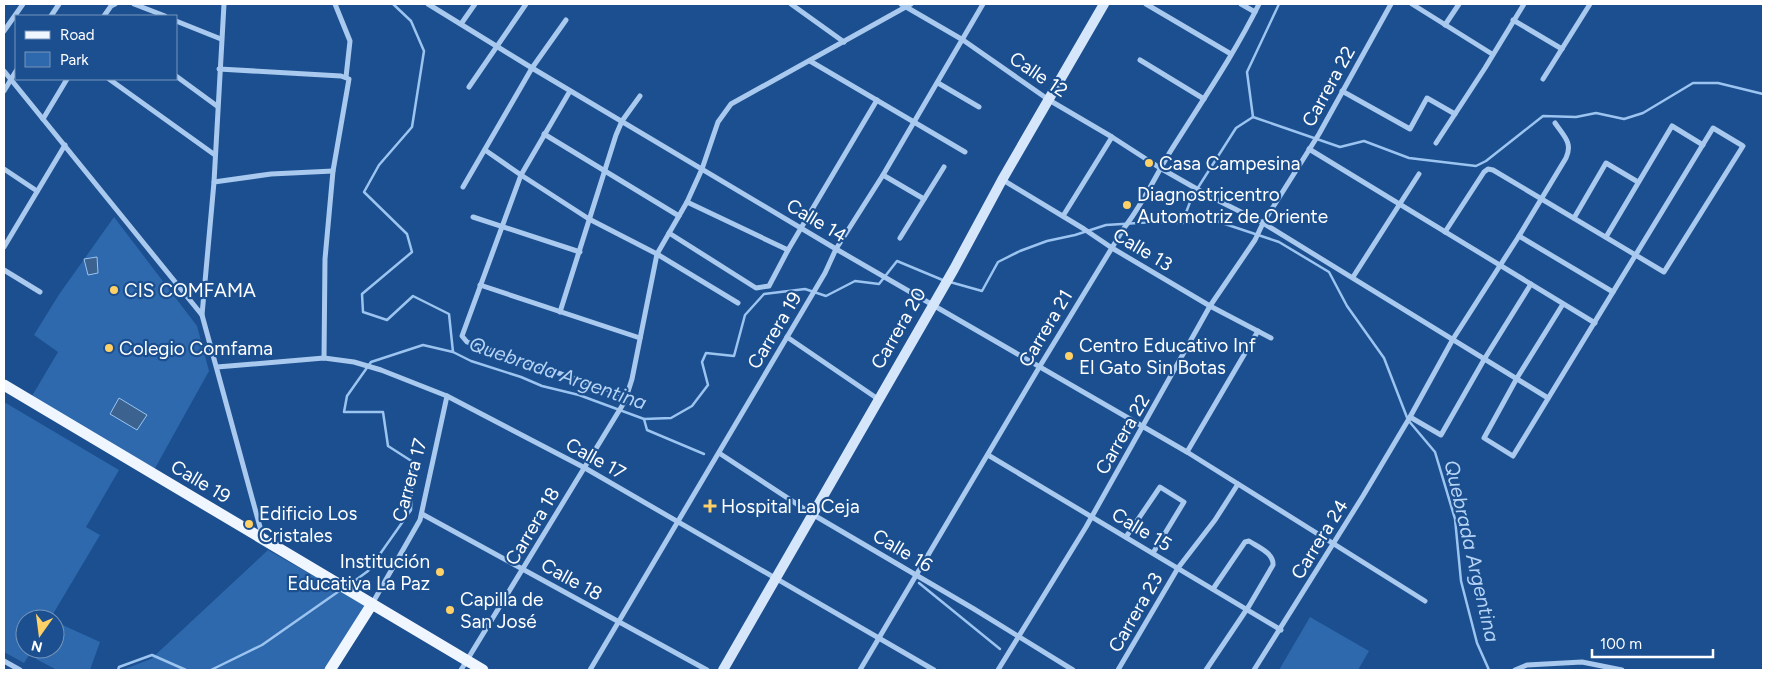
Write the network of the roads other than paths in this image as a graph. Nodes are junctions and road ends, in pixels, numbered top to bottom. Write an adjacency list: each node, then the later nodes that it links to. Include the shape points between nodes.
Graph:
1 (23, 4): 23 (street)
2 (59, 4): 25 (street)
3 (115, 4): 26 (street)
4 (134, 4): 27 (street)
5 (224, 4): 34 (street)
6 (335, 4): 47 (street, via 350,41)
7 (428, 4): 31 (street, Calle 14)
8 (475, 4): 31 (street)
9 (526, 4): 37 (street)
10 (791, 4): 36 (street)
11 (983, 4): 35 (street, Carrera 19)
12 (1104, 4): 61 (main road, Carrera 20)
13 (1146, 4): 39 (street)
14 (1241, 4): 22 (street)
15 (1259, 4): 22 (street, Carrera 21)
16 (1391, 4): 55 (street, Carrera 22)
17 (1412, 4): 32 (street)
18 (1459, 4): 32 (street)
19 (1524, 4): 29 (street)
20 (1590, 4): 38 (street)
21 (906, 5): 35 (street, Calle 12); 36 (street)
22 (1255, 12): 39 (street, Carrera 21)
23 (15, 15)
24 (15, 15): 33 (street)
25 (52, 15)
26 (105, 15)
27 (162, 15)
28 (566, 20): 43 (street)
29 (1513, 20): 38 (street); 40 (street)
30 (178, 22): 34 (street)
31 (461, 24): 37 (street, Calle 14)
32 (1445, 25): 40 (street)
33 (4, 31)
34 (221, 39): 44 (street)
35 (963, 40): 53 (street, Carrera 19); 61 (street, Calle 12)
36 (844, 42): 42 (street)
37 (496, 46): 43 (street, Calle 14); 54 (street)
38 (1562, 49): 49 (street)
39 (1231, 54): 59 (street, Carrera 21)
40 (1492, 54): 64 (street)
41 (1140, 60): 59 (street)
42 (810, 61): 60 (street); 81 (street, via 731,104 718,122)
43 (532, 68): 57 (street, Calle 14); 75 (street)
44 (220, 69): 47 (street); 62 (street)
45 (4, 71): 50 (street)
46 (15, 72): 50 (street)
47 (346, 76): 83 (street, via 349,82)
48 (178, 77): 62 (street)
49 (1543, 79)
50 (10, 80): 56 (street); 65 (street)
51 (66, 80): 65 (street)
52 (110, 80): 77 (street)
53 (938, 83): 63 (street); 67 (street, Carrera 19)
54 (469, 87)
55 (1342, 90): 64 (street, via 1410,129 1427,98); 74 (street, Carrera 22)
56 (4, 91)
57 (570, 91): 66 (street, Calle 14); 69 (street)
58 (640, 96): 66 (street)
59 (1204, 98): 79 (street, Carrera 21)
60 (877, 100): 67 (street); 103 (street)
61 (1049, 100): 70 (street, Calle 12); 87 (main road, Carrera 20)
62 (217, 106): 77 (street)
63 (978, 107)
64 (1455, 114): 71 (street)
65 (43, 119): 72 (street)
66 (622, 121): 81 (street, Calle 14); 82 (street)
67 (914, 122): 76 (street); 86 (street, Carrera 19)
68 (1555, 124): 92 (street, Carrera 24, via 1570,148)
69 (544, 134): 82 (street); 85 (street)
70 (1112, 137): 79 (street, Calle 12); 97 (street)
71 (1436, 143)
72 (65, 145): 91 (street); 124 (street)
73 (1703, 145): 89 (street, via 1672,126); 115 (street); 115 (street, via 1713,128 1743,146 1664,272)
74 (1309, 149): 95 (street); 101 (street, Carrera 22)
75 (485, 150): 85 (street); 90 (street)
76 (965, 152)
77 (215, 155): 88 (street)
78 (944, 167): 93 (street)
79 (1160, 168): 101 (street, Calle 12); 110 (street, Carrera 21)
80 (4, 169): 91 (street)
81 (702, 169): 94 (street); 103 (street, Calle 14)
82 (604, 170): 96 (street); 100 (street)
83 (334, 171): 88 (street, via 271,174); 137 (street, via 324,275)
84 (1419, 174): 95 (street)
85 (521, 175): 100 (street); 102 (street)
86 (883, 175): 93 (street); 111 (street, Carrera 19)
87 (1002, 180): 97 (street, Calle 13); 127 (main road, Carrera 20)
88 (214, 182): 121 (street)
89 (1638, 182): 99 (street, via 1606,163); 107 (street)
90 (462, 187)
91 (37, 191): 109 (street)
92 (1542, 199): 99 (street); 104 (street, via 1488,169); 106 (street, Carrera 24)
93 (924, 200): 108 (street)
94 (687, 202): 96 (street); 112 (street)
95 (1400, 204): 104 (street); 118 (street)
96 (679, 216): 105 (street)
97 (1063, 216): 110 (street, Calle 13)
98 (473, 217): 102 (street)
99 (1574, 218): 107 (street)
100 (588, 219): 113 (street); 114 (street)
101 (1263, 223): 118 (street, Calle 12); 128 (street, Carrera 22)
102 (501, 226): 113 (street); 120 (street)
103 (802, 228): 111 (street, Calle 14); 112 (street)
104 (1445, 232): 116 (street)
105 (669, 234): 112 (street, via 756,288 769,286); 114 (street)
106 (1519, 236): 116 (street, Carrera 24); 123 (street)
107 (1606, 237): 115 (street)
108 (900, 238)
109 (4, 246)
110 (1112, 248): 128 (street, Calle 13); 139 (street, Carrera 21)
111 (836, 249): 127 (street, Calle 14); 133 (street, Carrera 19)
112 (788, 250)
113 (580, 252): 129 (street)
114 (656, 254): 125 (street); 134 (street, Carrera 18)
115 (1636, 256): 123 (street)
116 (1500, 265): 119 (street); 136 (street, Carrera 24)
117 (4, 270): 122 (street)
118 (1353, 277): 136 (street, Calle 12)
119 (1531, 284): 126 (street); 138 (street)
120 (480, 285): 129 (street); 144 (street, via 464,329 464,340)
121 (205, 289): 124 (street); 130 (street)
122 (40, 292)
123 (1613, 292): 131 (street)
124 (185, 293): 130 (street)
125 (738, 303)
126 (1563, 304): 131 (street); 141 (street)
127 (932, 305): 139 (street, Calle 14); 145 (main road, Carrera 20)
128 (1210, 306): 132 (street, Calle 13); 148 (street, Carrera 22)
129 (560, 312): 134 (street)
130 (202, 315): 140 (street)
131 (1595, 323): 146 (street)
132 (1258, 331): 135 (street, Calle 13); 149 (street)
133 (787, 337): 145 (street); 150 (street, Carrera 19)
134 (640, 338): 144 (street, Carrera 18)
135 (1271, 338)
136 (1453, 339): 138 (street, Calle 12); 147 (street, Carrera 24)
137 (324, 358): 140 (street, Calle 17); 143 (street, Calle 17, via 381,370)
138 (1485, 358): 141 (street, Calle 12); 147 (street, via 1441,434)
139 (1040, 366): 148 (street, Calle 14); 151 (street, Carrera 21)
140 (217, 367): 159 (street)
141 (1517, 378): 146 (street, Calle 12); 146 (street, via 1484,438 1513,456)
142 (4, 385): 159 (main road, Calle 19)
143 (447, 396): 152 (street, Calle 17); 154 (street, Carrera 17)
144 (625, 398): 152 (street, Carrera 18)
145 (878, 398): 155 (main road, Carrera 20)
146 (1548, 398)
147 (1408, 420): 160 (street, Carrera 24)
148 (1144, 426): 149 (street, Calle 14); 156 (street, Carrera 22)
149 (1187, 452): 153 (street, Calle 14)
150 (719, 453): 155 (street, Calle 16); 157 (street, Carrera 19)
151 (988, 455): 156 (street, Calle 15); 164 (street, Carrera 21)
152 (585, 468): 157 (street, Calle 17); 163 (street, Carrera 18)
153 (1238, 484): 160 (street, Calle 14); 162 (street, Carrera 23)
154 (422, 514): 163 (street, Calle 18); 168 (street, Carrera 17)
155 (812, 514): 164 (street, Calle 16); 165 (main road, Carrera 20)
156 (1092, 517): 158 (street, Calle 15); 172 (street, Carrera 22)
157 (678, 522): 165 (street, Calle 17); 170 (street, Carrera 19)
158 (1126, 537): 161 (street, Calle 15); 161 (street, via 1160,487 1184,502)
159 (263, 539): 168 (main road, Calle 19)
160 (1334, 544): 167 (street, Calle 14); 171 (street, Carrera 24)
161 (1153, 553): 162 (street, Calle 15)
162 (1178, 568): 166 (street, Calle 15); 186 (street, Carrera 23)
163 (523, 570): 170 (street, Calle 18); 175 (street, Carrera 18)
164 (916, 576): 172 (street, Calle 16); 173 (street, Carrera 21)
165 (776, 578): 173 (street, Calle 17); 181 (main road, Carrera 20)
166 (1213, 589): 169 (street, Calle 15); 169 (street, via 1242,545 1249,541 1271,555 1273,565)
167 (1425, 600)
168 (372, 604): 175 (main road, Calle 19); 177 (main road, Carrera 17)
169 (1245, 609): 171 (street, Calle 15); 187 (street)
170 (619, 622): 179 (street, Carrera 19); 180 (street, Calle 18)
171 (1281, 630): 188 (street, Carrera 24)
172 (1018, 637): 184 (street, Carrera 22); 185 (street, Calle 16)
173 (879, 638): 182 (street, Carrera 21); 183 (street, Calle 17)
174 (4, 661): 176 (street)
175 (464, 666): 178 (main road, Calle 19)
176 (20, 670)
177 (330, 670)
178 (483, 670)
179 (590, 670)
180 (707, 670)
181 (723, 670)
182 (860, 670)
183 (934, 670)
184 (998, 670)
185 (1073, 670)
186 (1118, 670)
187 (1206, 670)
188 (1254, 670)
189 (1515, 670): 190 (street, via 1527,665 1582,662)
190 (1622, 670)

